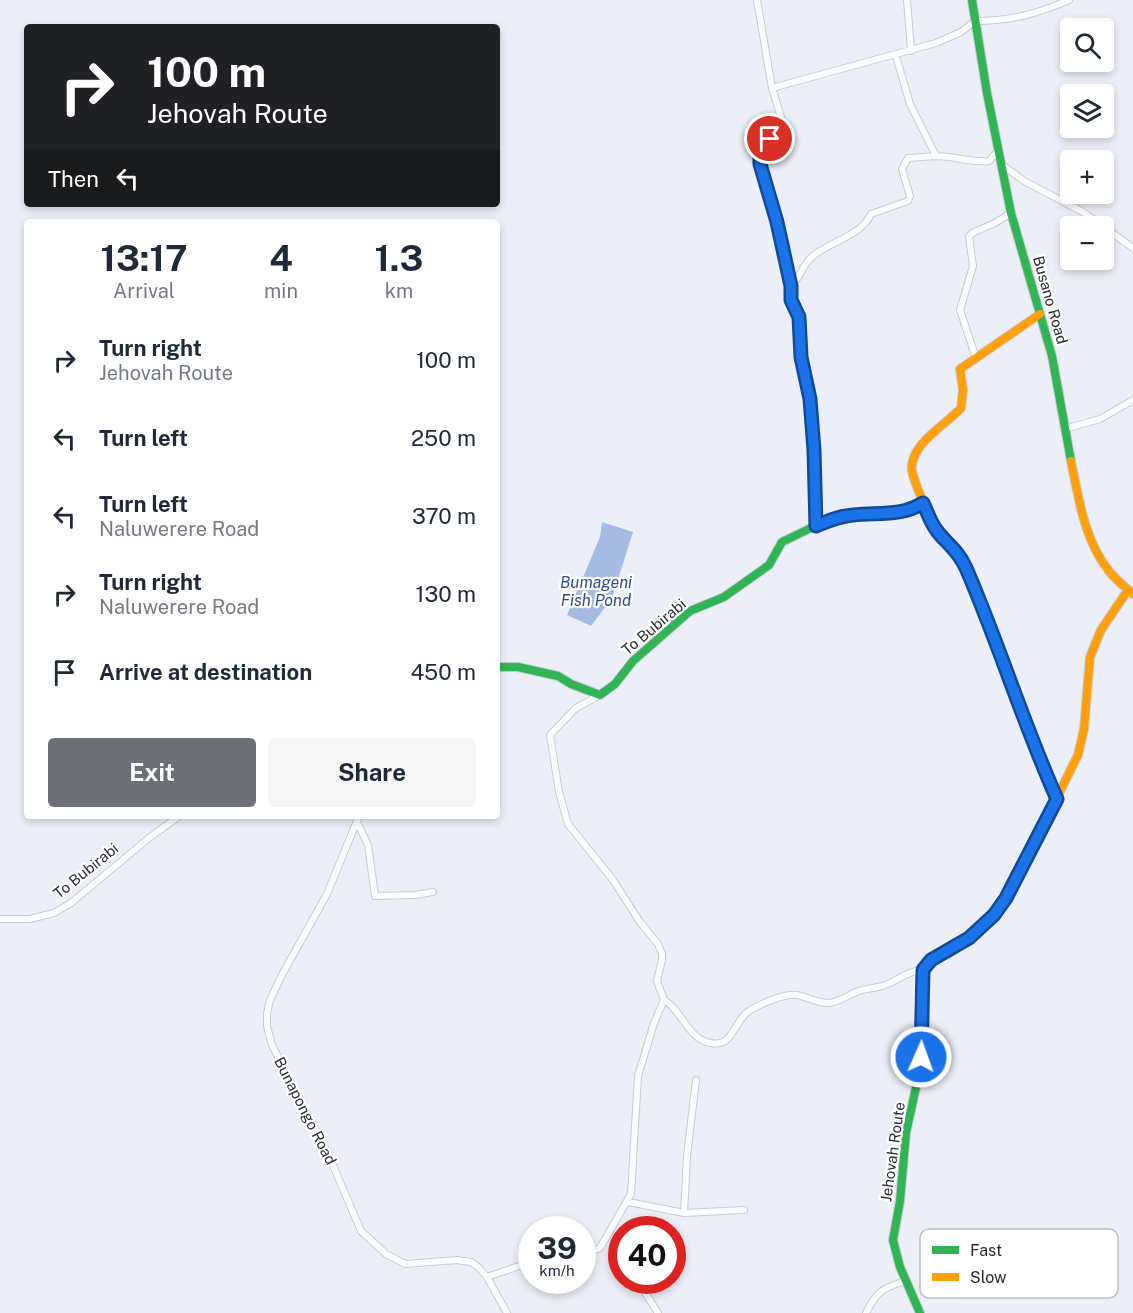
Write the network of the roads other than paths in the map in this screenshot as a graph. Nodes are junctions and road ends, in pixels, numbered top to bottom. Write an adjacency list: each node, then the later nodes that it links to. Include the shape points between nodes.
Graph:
1 (758, 0): 8 (street)
2 (907, 0): 6 (street)
3 (972, 0): 5 (street, Busano Road)
4 (1069, 0): 5 (street, via 1028,16)
5 (975, 21): 6 (street, via 961,32); 9 (street, Busano Road)
6 (912, 51): 7 (street)
7 (896, 56): 8 (street); 10 (street, via 910,104)
8 (772, 88): 14 (street, via 781,117 760,164)
9 (998, 151): 10 (street, via 989,161); 11 (street, Busano Road)
10 (936, 156): 14 (street, via 908,158 902,169 908,201 871,214 868,222 857,230 813,256)
11 (1001, 164): 12 (street, Busano Road); 13 (street, via 1024,181 1083,212)
12 (1011, 213): 15 (street, Busano Road); 16 (street, via 969,237 973,266 960,310)
13 (1133, 248)
14 (791, 286): 20 (street, via 810,399)
15 (1040, 314): 16 (street); 18 (street, Busano Road, via 1052,356)
16 (976, 358): 19 (street, via 960,369 961,408 914,458 912,467)
17 (1133, 400): 18 (street, via 1100,419)
18 (1064, 429): 21 (street, Busano Road, via 1091,543 1104,565)
19 (923, 503): 20 (street, To Bubirabi, via 897,514 850,515); 24 (street, via 936,529 965,566)
20 (816, 526): 23 (street, To Bubirabi, via 782,542 769,565 746,583 690,611)
21 (1131, 592): 24 (street, via 1101,631 1091,656 1082,740)
22 (500, 667): 23 (street, via 547,673)
23 (600, 695): 30 (street, via 576,708 550,735 559,792 573,833 613,880 658,944 662,960 657,981)
24 (1057, 799): 29 (street, via 994,915 969,938 931,960)
25 (175, 819): 28 (street, To Bubirabi, via 54,913)
26 (358, 819): 27 (street, via 368,845 375,896); 37 (street, Bunapongo Road, via 327,894 270,1000 267,1026 272,1045 329,1156 361,1231 399,1262 471,1262)
27 (433, 892)
28 (0, 920)
29 (923, 970): 30 (street, via 827,1003 798,995 781,997 749,1011 731,1036 712,1044 695,1035 673,1005); 38 (street, Jehovah Route, via 921,1069 906,1133 893,1240)
30 (664, 1000): 32 (street, via 638,1076 633,1186)
31 (696, 1080): 34 (street)
32 (628, 1202): 34 (street); 35 (street)
33 (744, 1209): 34 (street)
34 (684, 1213)
35 (596, 1250)
36 (518, 1266): 37 (street)
37 (487, 1277): 40 (street)
38 (905, 1281): 42 (street, via 881,1291); 43 (street, Jehovah Route)
39 (645, 1294): 41 (street)
40 (507, 1313)
41 (658, 1313)
42 (866, 1313)
43 (920, 1313)

